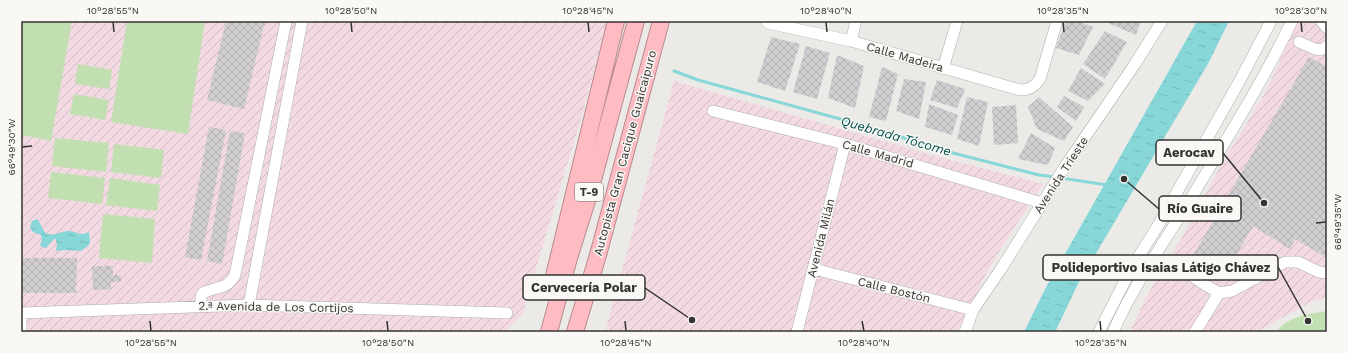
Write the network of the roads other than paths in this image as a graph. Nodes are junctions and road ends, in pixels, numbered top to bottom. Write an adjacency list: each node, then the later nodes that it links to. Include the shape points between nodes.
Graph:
1 (286, 21): 29 (street, via 235,275 231,282 224,286 203,293)
2 (302, 21): 28 (street)
3 (616, 21): 34 (highway, via 554,274)
4 (636, 21): 35 (highway, Autopista Gran Cacique Guaicaipuro / T-9)
5 (661, 21): 20 (highway, Autopista Gran Cacique Guaicaipuro / T-9)
6 (672, 21): 20 (highway, via 662,51)
7 (766, 21): 16 (street, Calle Madeira)
8 (856, 21): 16 (street)
9 (957, 21): 19 (street)
10 (1057, 21): 19 (street, Calle Madeira, via 1040,79 1031,88 1020,90)
11 (1162, 21): 23 (street, Avenida Trieste)
12 (1271, 21): 39 (street, via 1228,102 1129,273)
13 (1292, 21): 40 (street, via 1242,116 1146,270)
14 (1321, 21): 15 (street)
15 (1327, 28)
16 (851, 41): 19 (street, Calle Madeira)
17 (1299, 42): 18 (street, via 1321,50)
18 (1327, 46)
19 (943, 69)
20 (646, 71): 36 (highway, Autopista Gran Cacique Guaicaipuro / T-9)
21 (713, 111): 22 (street, Calle Madrid)
22 (845, 144): 23 (street, Calle Madrid); 25 (street, Avenida Milán)
23 (1042, 203): 30 (street, Avenida Trieste)
24 (1175, 264): 27 (street)
25 (814, 269): 30 (street, Calle Bostón); 37 (street, Avenida Milán)
26 (1327, 273): 27 (street, via 1298,262 1285,262 1232,291)
27 (1219, 293): 41 (street)
28 (249, 305): 29 (street, 2.ª Avenida de Los Cortijos); 32 (street, 2.ª Avenida de Los Cortijos)
29 (201, 306): 31 (street, 2.ª Avenida de Los Cortijos)
30 (974, 310): 38 (street, Avenida Trieste)
31 (21, 313): 33 (street)
32 (507, 313)
33 (21, 332)
34 (545, 332)
35 (549, 332)
36 (575, 332)
37 (797, 332)
38 (965, 332)
39 (1100, 332)
40 (1113, 332)
41 (1195, 332)

